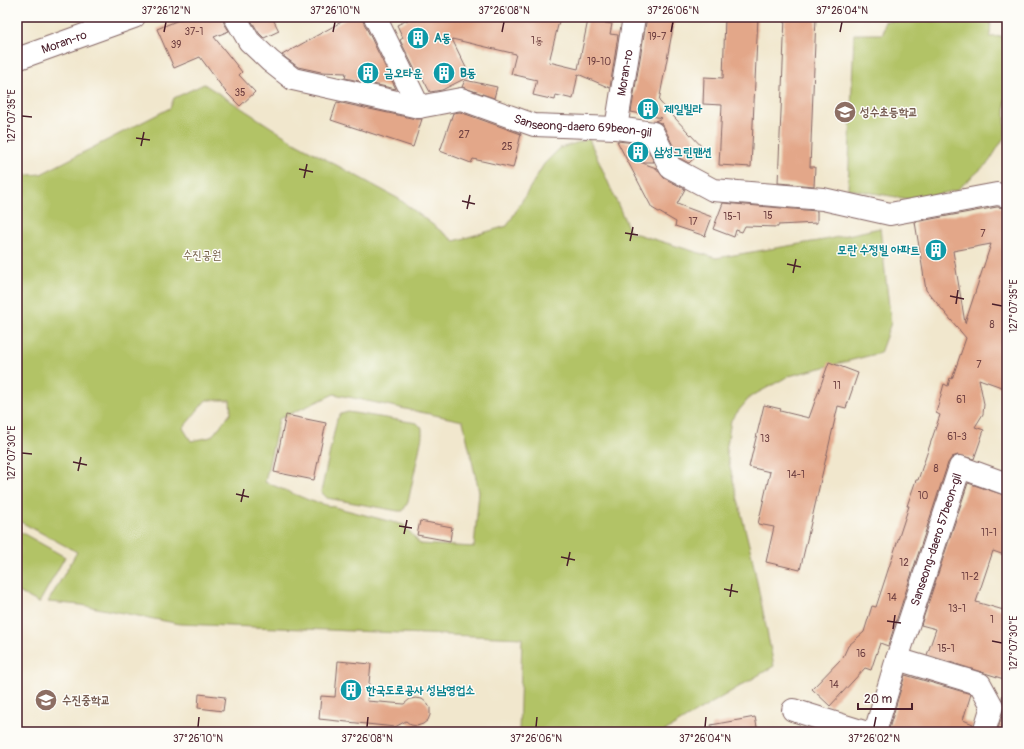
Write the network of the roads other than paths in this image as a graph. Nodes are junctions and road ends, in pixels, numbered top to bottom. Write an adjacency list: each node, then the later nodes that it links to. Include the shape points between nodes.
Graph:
1 (134, 17): 5 (street, Moran-ro)
2 (235, 17): 6 (street, Sanseong-daero 69beon-gil, via 249,41 293,79)
3 (375, 17): 6 (street)
4 (634, 17): 7 (street, Moran-ro)
5 (17, 59)
6 (419, 107): 7 (street, Sanseong-daero 69beon-gil, via 461,99 534,125)
7 (616, 128): 8 (street, Sanseong-daero 69beon-gil, via 653,133 670,167 713,190 823,199 890,214 997,194)
8 (1007, 196)
9 (1007, 484): 10 (street, Sanseong-daero 57beon-gil, via 960,467)
10 (897, 659): 13 (street, Sanseong-daero 57beon-gil); 14 (street, via 980,684 992,706)
11 (793, 710): 12 (street)
12 (864, 732)
13 (875, 732)
14 (984, 732)

